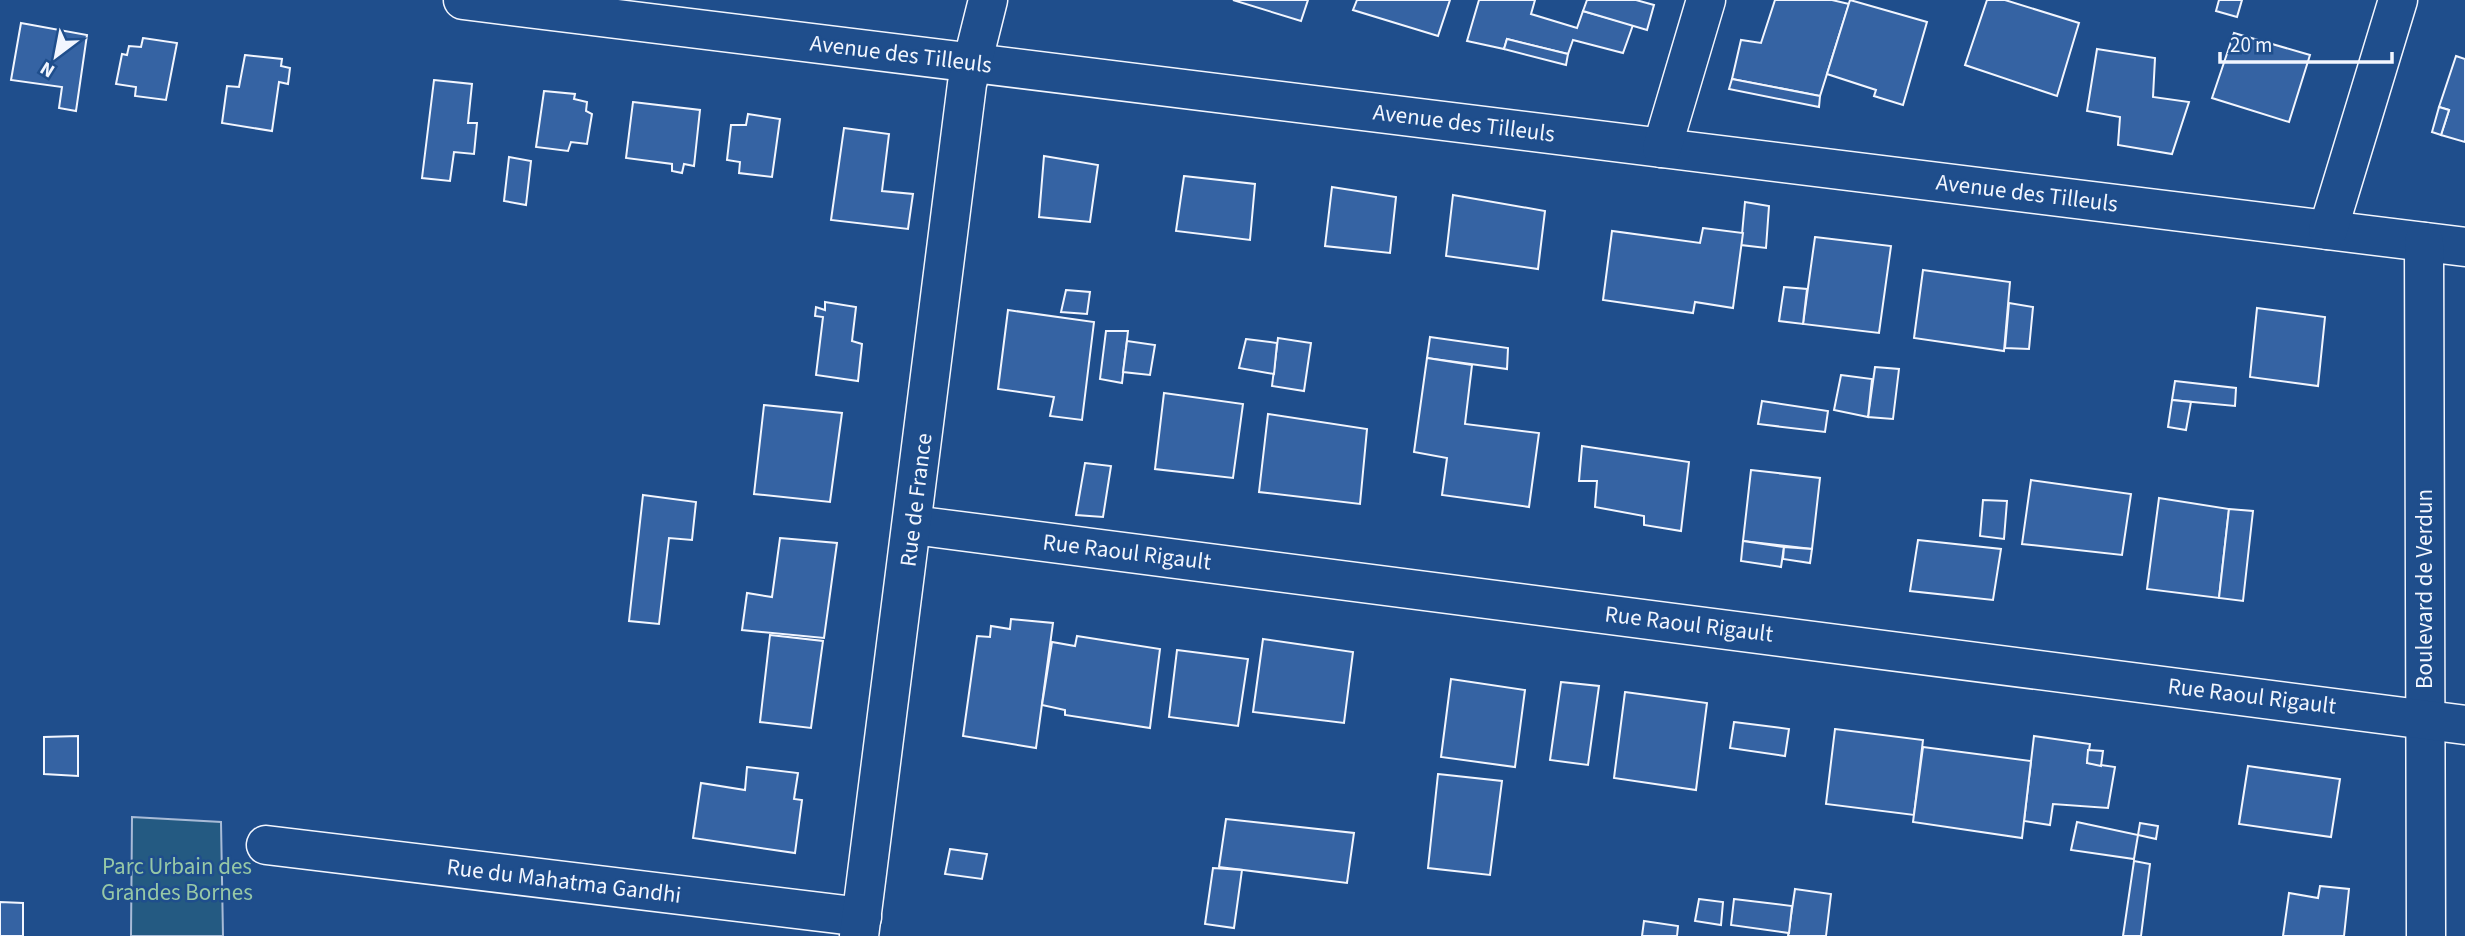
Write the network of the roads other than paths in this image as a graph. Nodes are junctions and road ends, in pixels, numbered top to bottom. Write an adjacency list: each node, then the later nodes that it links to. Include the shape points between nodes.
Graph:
1 (463, 0): 5 (street, Avenue des Tilleuls)
2 (988, 0): 5 (street, Rue de France)
3 (1706, 0): 6 (street)
4 (2398, 0): 7 (street)
5 (970, 63): 6 (street, Avenue des Tilleuls); 10 (street, Rue de France)
6 (1661, 148): 7 (street, Avenue des Tilleuls)
7 (2328, 230): 8 (street, Avenue des Tilleuls)
8 (2424, 242): 9 (street, Avenue des Tilleuls); 11 (street, Boulevard de Verdun)
9 (2465, 247)
10 (913, 525): 11 (street, Rue Raoul Rigault); 14 (street, Rue de France)
11 (2424, 718): 12 (street, Rue Raoul Rigault); 15 (street, Boulevard de Verdun)
12 (2465, 725)
13 (266, 845): 14 (street, Rue du Mahatma Gandhi)
14 (860, 927)
15 (2426, 936)

